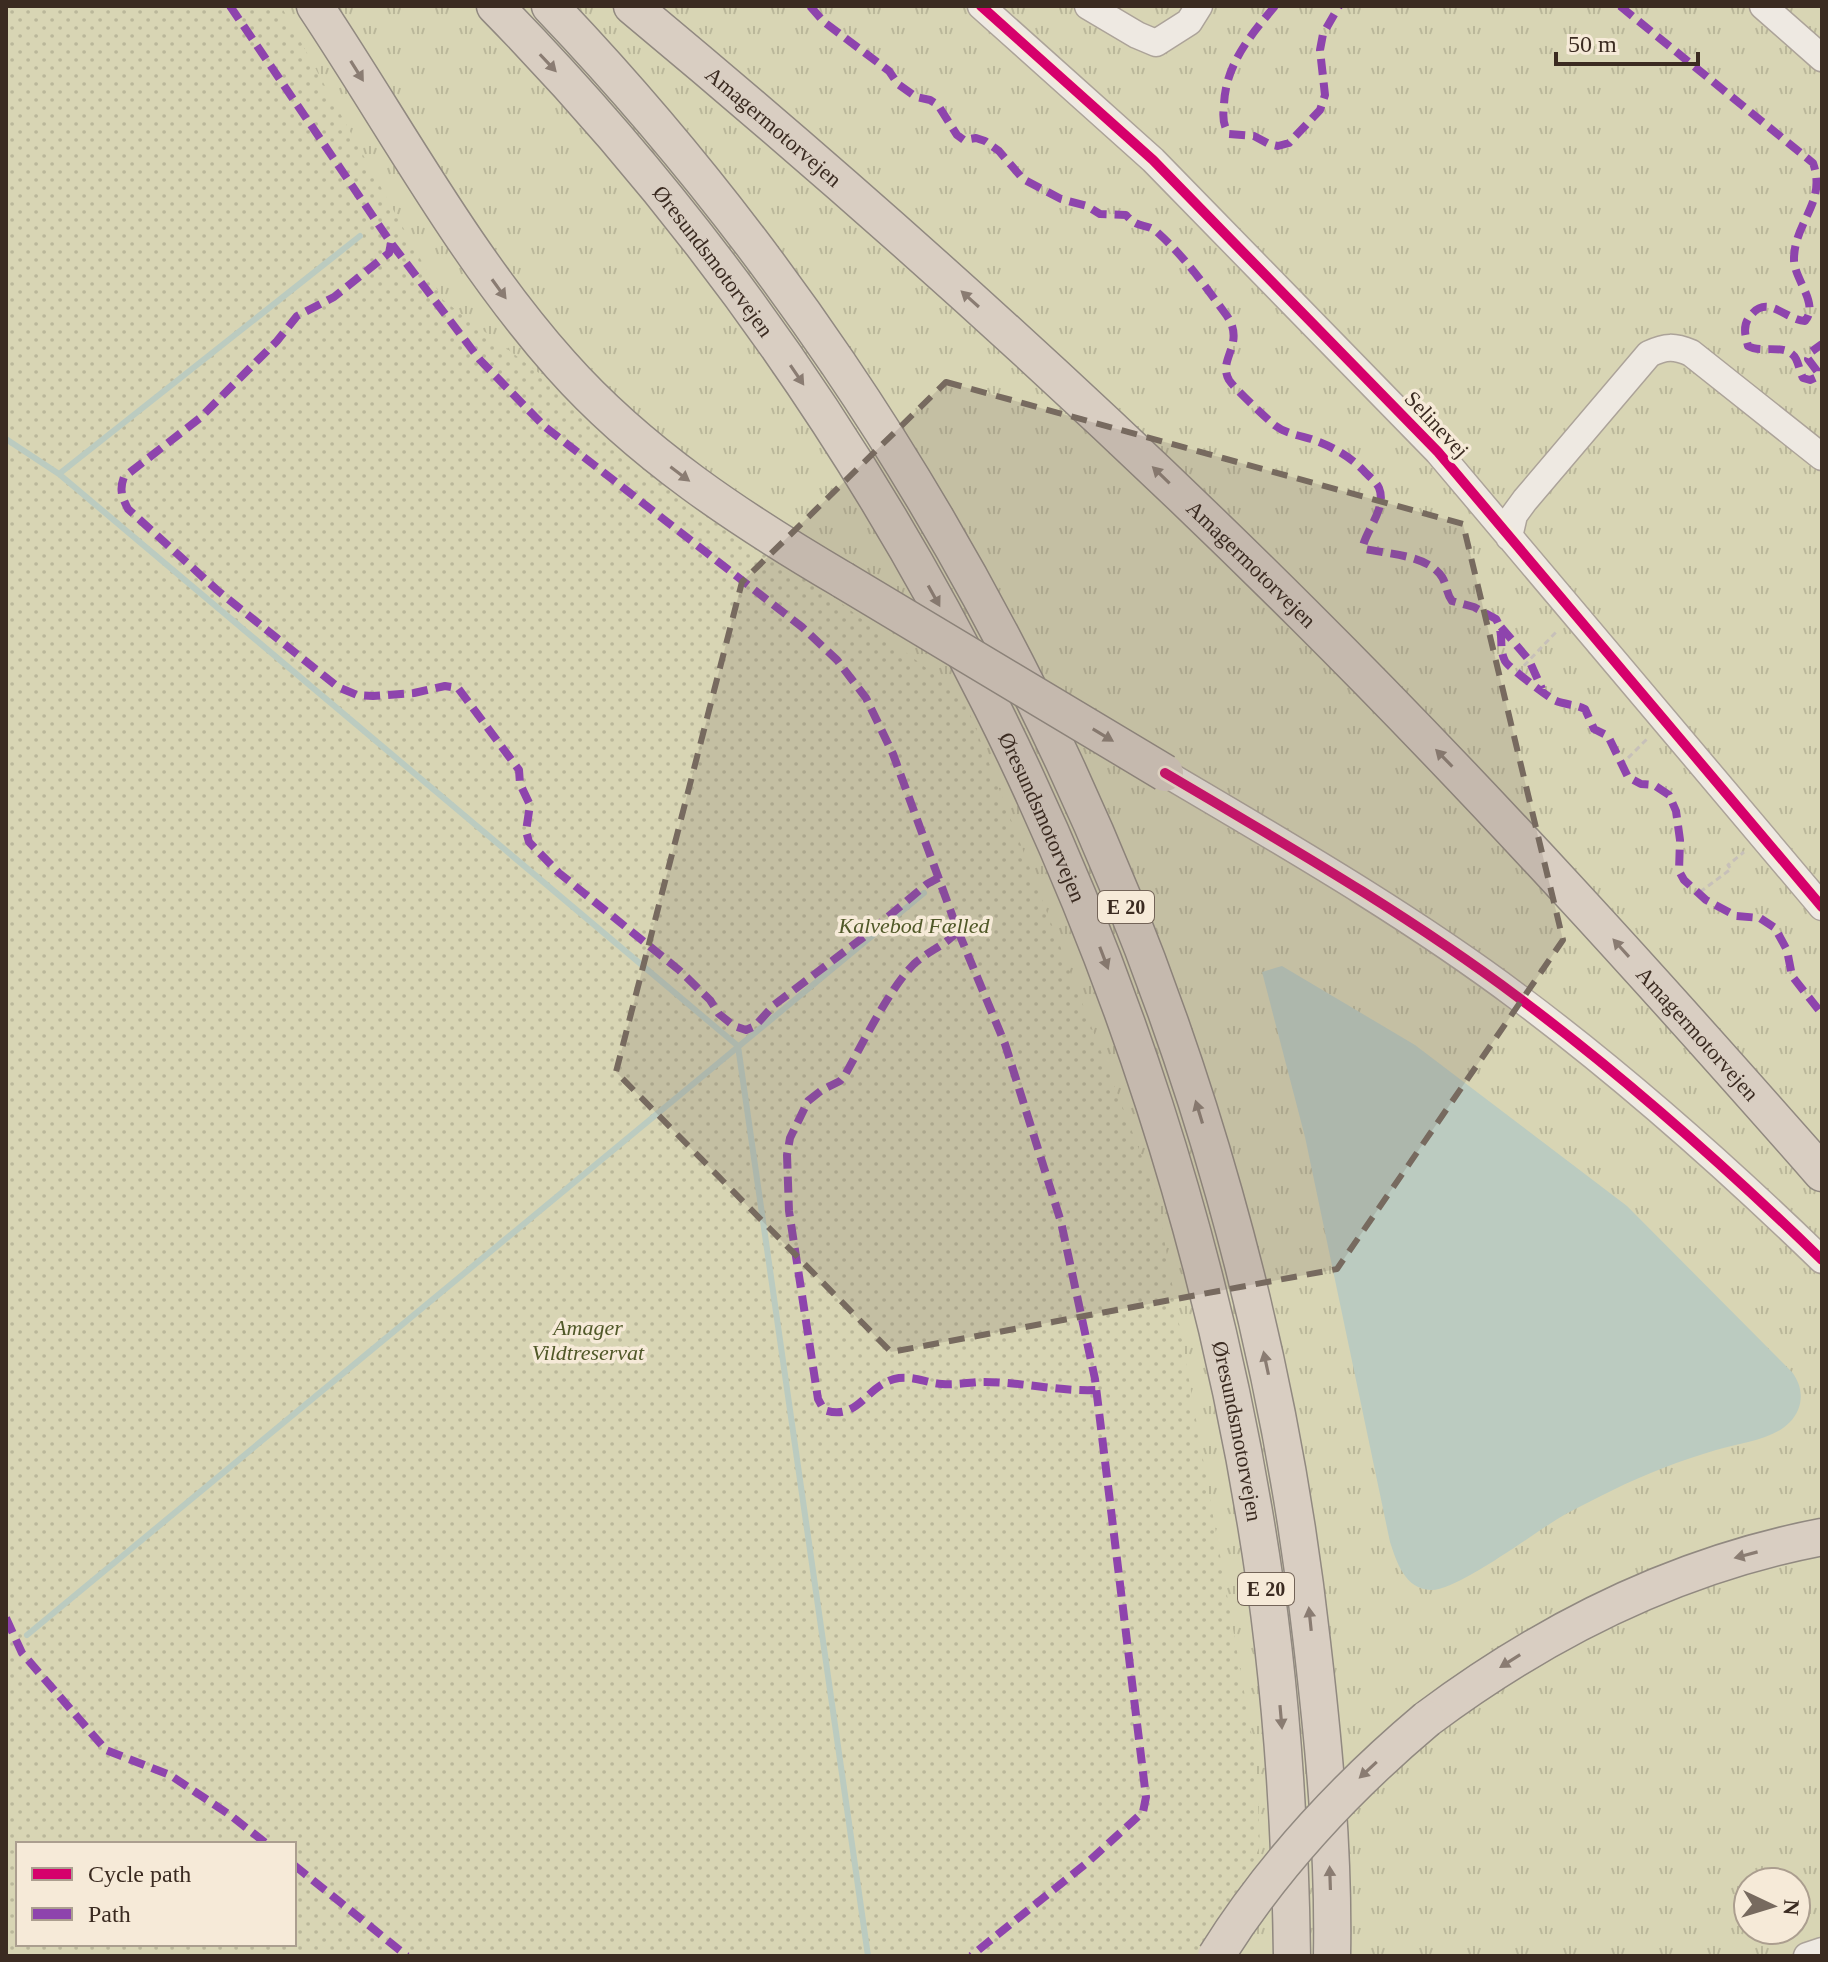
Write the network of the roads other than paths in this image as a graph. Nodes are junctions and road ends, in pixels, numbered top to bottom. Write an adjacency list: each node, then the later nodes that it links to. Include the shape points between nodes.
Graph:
1 (315, 6): 12 (highway, one-way to 12, bridge, via 483,266 563,367 623,428 761,530)
2 (495, 6): 19 (highway, Øresundsmotorvejen / E 20, one-way to 19, via 680,216 840,439 971,664 1080,899 1168,1145 1239,1426 1279,1698)
3 (550, 6): 20 (highway, Øresundsmotorvejen / E 20, one-way to 3, via 1318,1690 1282,1439 1222,1191 1132,923 1021,675 873,418 726,210)
4 (632, 6): 14 (highway, Amagermotorvejen, one-way to 4, via 1540,860 1294,605 932,265)
5 (981, 6): 11 (street, Selinevej, via 1153,160 1438,452)
6 (1088, 6): 7 (street, via 1156,43 1189,22)
7 (1199, 6)
8 (1763, 6): 9 (street)
9 (1822, 58)
10 (1822, 457): 11 (street, via 1691,353 1663,347 1649,354 1525,500 1514,515)
11 (1509, 537): 13 (street, Selinevej)
12 (1165, 773): 15 (street, via 1364,893 1517,997 1652,1103)
13 (1822, 907)
14 (1822, 1173)
15 (1822, 1260)
16 (1822, 1537): 18 (highway, one-way to 18, bridge, via 1692,1572 1613,1604 1514,1658 1427,1719 1362,1775 1303,1837)
17 (1822, 1951): 21 (street)
18 (1216, 1956)
19 (1292, 1956)
20 (1332, 1956)
21 (1807, 1956)

